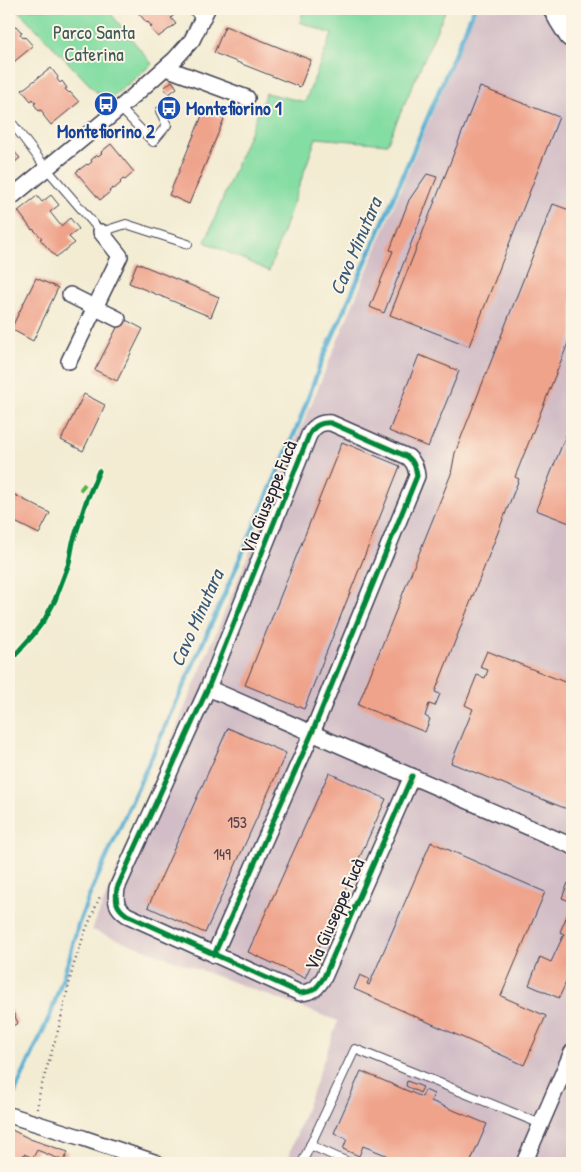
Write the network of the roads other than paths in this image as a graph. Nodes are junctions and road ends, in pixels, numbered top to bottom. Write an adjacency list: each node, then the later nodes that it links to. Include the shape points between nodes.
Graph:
1 (192, 9): 3 (lane)
2 (557, 9): 4 (highway)
3 (205, 15): 5 (street, via 192,40)
4 (572, 34)
5 (166, 68): 6 (street); 7 (street)
6 (247, 98)
7 (120, 108): 8 (lane, via 153,142 167,125); 10 (street)
8 (160, 112)
9 (9, 119): 10 (lane)
10 (46, 168): 11 (street); 12 (lane)
11 (9, 199)
12 (101, 232): 13 (lane, via 126,224); 15 (street, via 120,256)
13 (188, 244)
14 (70, 295): 15 (street)
15 (95, 308): 16 (street); 17 (street)
16 (118, 319)
17 (69, 361)
18 (208, 688): 19 (street); 19 (street, Via Giuseppe Fucà, via 312,430 324,423 331,424 400,453 413,461 416,476); 22 (street, Via Giuseppe Fucà, via 117,888 116,897 120,910 127,915)
19 (312, 733): 20 (street); 22 (street, Via Giuseppe Fucà)
20 (412, 776): 21 (street); 22 (street, Via Giuseppe Fucà, via 318,987 300,994)
21 (572, 846)
22 (214, 955)
23 (572, 1052): 25 (street)
24 (9, 1115): 27 (street)
25 (541, 1124): 26 (lane, via 355,1050); 30 (street)
26 (310, 1145): 28 (lane); 29 (lane)
27 (157, 1163)
28 (302, 1163)
29 (350, 1163)
30 (525, 1163)

